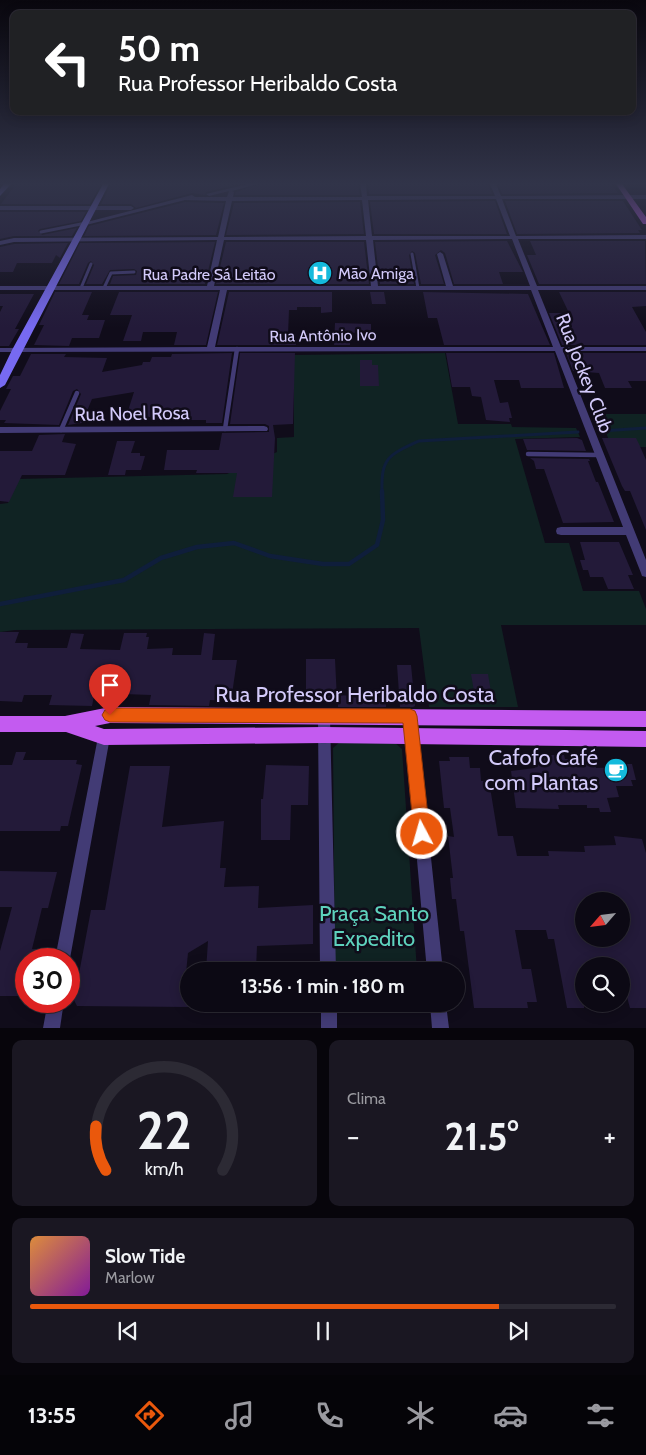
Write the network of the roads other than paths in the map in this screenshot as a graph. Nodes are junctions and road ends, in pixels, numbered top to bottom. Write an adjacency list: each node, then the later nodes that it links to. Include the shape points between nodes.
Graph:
1 (81, 232): 9 (main road)
2 (223, 232): 6 (street)
3 (369, 232): 7 (street)
4 (511, 232): 8 (street, Rua Jockey Club)
5 (646, 237): 8 (street)
6 (222, 238): 7 (street); 9 (street); 20 (street)
7 (370, 238): 8 (street); 21 (street)
8 (513, 238): 25 (street, Rua Jockey Club)
9 (77, 239): 10 (street); 17 (main road)
10 (0, 242)
11 (412, 254): 22 (lane)
12 (440, 254): 15 (street)
13 (91, 264): 18 (lane)
14 (134, 272): 19 (lane, via 111,273)
15 (450, 287): 22 (street, Rua Padre Sá Leitão); 25 (street, Rua Padre Sá Leitão)
16 (0, 288): 17 (street, Rua Padre Sá Leitão)
17 (51, 288): 18 (street, Rua Padre Sá Leitão); 30 (main road)
18 (81, 288): 19 (street, Rua Padre Sá Leitão)
19 (104, 288): 20 (street, Rua Padre Sá Leitão)
20 (210, 288): 24 (street, Rua Padre Sá Leitão)
21 (375, 288): 22 (street, Rua Padre Sá Leitão); 24 (street, Rua Padre Sá Leitão)
22 (418, 288)
23 (646, 288): 25 (street, Rua Padre Sá Leitão)
24 (224, 289): 26 (street)
25 (535, 289): 31 (street, Rua Jockey Club)
26 (211, 349): 27 (street, Rua Antônio Ivo); 30 (street, Rua Antônio Ivo)
27 (237, 349): 31 (street, Rua Antônio Ivo); 34 (lane)
28 (646, 349): 31 (street, Rua Antônio Ivo)
29 (0, 350): 30 (street, Rua Antônio Ivo)
30 (16, 350): 32 (main road)
31 (558, 350): 39 (street, Rua Jockey Club)
32 (0, 385)
33 (77, 393): 37 (lane)
34 (225, 429): 35 (street, Rua Noel Rosa); 37 (street, Rua Noel Rosa)
35 (264, 429)
36 (0, 430): 37 (street, Rua Noel Rosa)
37 (61, 430)
38 (528, 454): 39 (lane)
39 (599, 455): 41 (street, Rua Jockey Club)
40 (561, 531): 41 (street)
41 (628, 531): 42 (street, Rua Jockey Club)
42 (646, 573)
43 (324, 716): 44 (main road, Rua Professor Heribaldo Costa); 48 (main road, Rua Professor Heribaldo Costa, via 110,715); 49 (street)
44 (410, 716): 45 (main road, Rua Professor Heribaldo Costa); 51 (street)
45 (587, 718): 46 (main road, Rua Professor Heribaldo Costa); 52 (main road)
46 (646, 719)
47 (0, 724): 48 (main road, Rua Professor Heribaldo Costa)
48 (65, 724): 50 (main road, Rua Professor Heribaldo Costa)
49 (324, 735): 50 (main road, Rua Professor Heribaldo Costa); 51 (main road, Rua Professor Heribaldo Costa); 55 (street)
50 (104, 737): 54 (street)
51 (413, 737): 52 (main road, Rua Professor Heribaldo Costa); 56 (street)
52 (592, 739): 53 (main road, Rua Professor Heribaldo Costa)
53 (646, 739)
54 (65, 948)
55 (328, 962)
56 (434, 962)
57 (329, 1012): 61 (street)
58 (439, 1012): 62 (street)
59 (54, 1013): 60 (street)
60 (51, 1028)
61 (330, 1028)
62 (441, 1028)

